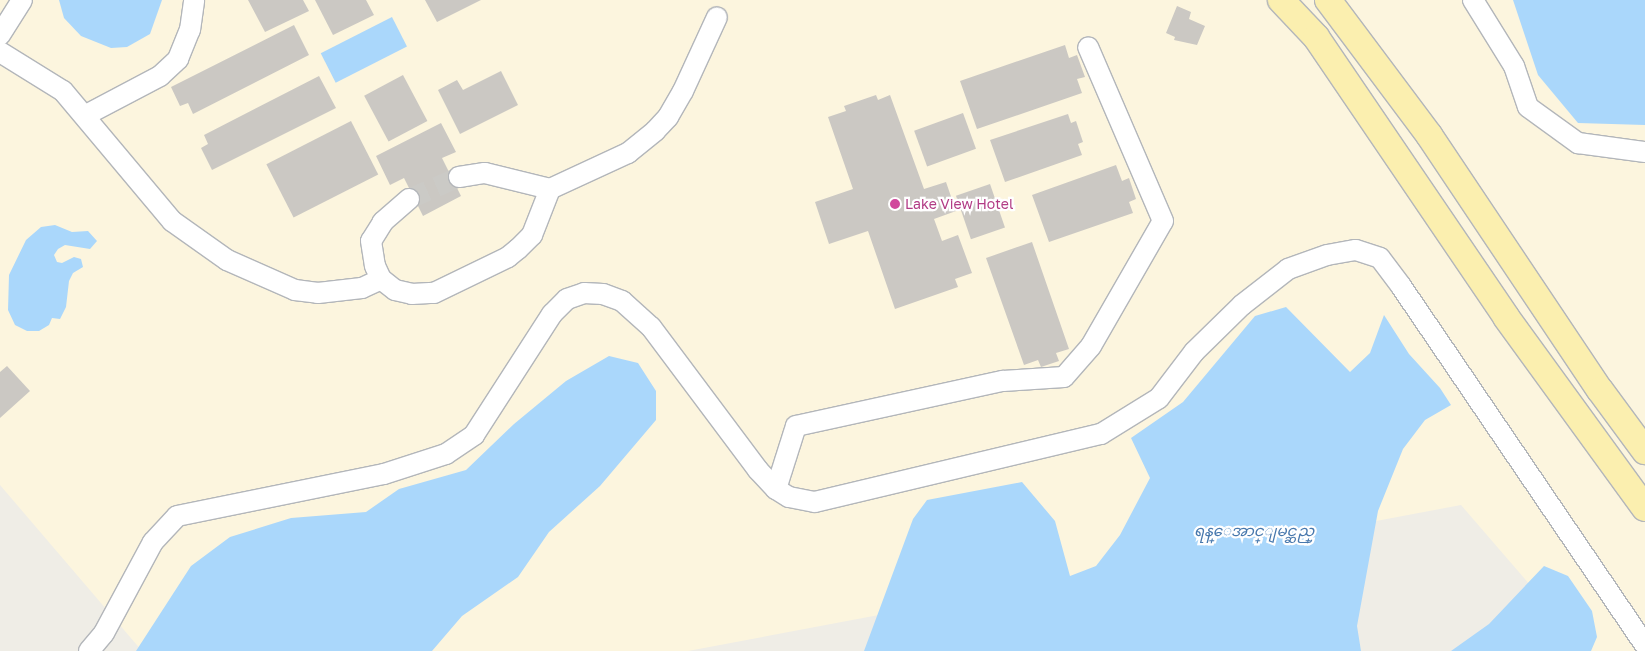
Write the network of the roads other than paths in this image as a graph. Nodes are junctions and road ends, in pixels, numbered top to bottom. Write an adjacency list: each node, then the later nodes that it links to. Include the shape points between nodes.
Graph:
1 (22, 0): 7 (street)
2 (194, 0): 10 (street, via 190,30 178,59 160,76)
3 (1281, 0): 18 (main road, via 1316,37 1506,317)
4 (1328, 0): 16 (main road, via 1429,135)
5 (1473, 0): 11 (street, via 1514,66 1528,106 1578,142)
6 (716, 17): 13 (street, via 683,91 655,132 628,153)
7 (0, 35)
8 (1088, 48): 17 (street, via 1163,221 1091,346 1064,377 1003,381 796,426)
9 (0, 52): 10 (street, via 45,78)
10 (86, 115): 15 (street, via 172,221 226,260 263,278 310,292 362,288)
11 (1645, 152)
12 (458, 177): 13 (street, via 484,172)
13 (550, 189): 15 (street, via 532,234 508,257 434,293 412,294 395,290)
14 (409, 199): 15 (street, via 383,222 371,241 375,266)
15 (381, 278)
16 (1645, 451)
17 (776, 489): 19 (street, via 789,497 815,502 1101,434 1159,398 1194,352 1242,305 1288,269 1327,255 1356,250 1380,258 1401,286); 20 (street, via 758,470 651,326 622,301 603,294 584,293 567,299 552,314 474,435 446,454 384,474 177,516 153,542 104,633)
18 (1645, 508)
19 (1645, 645)
20 (89, 651)

